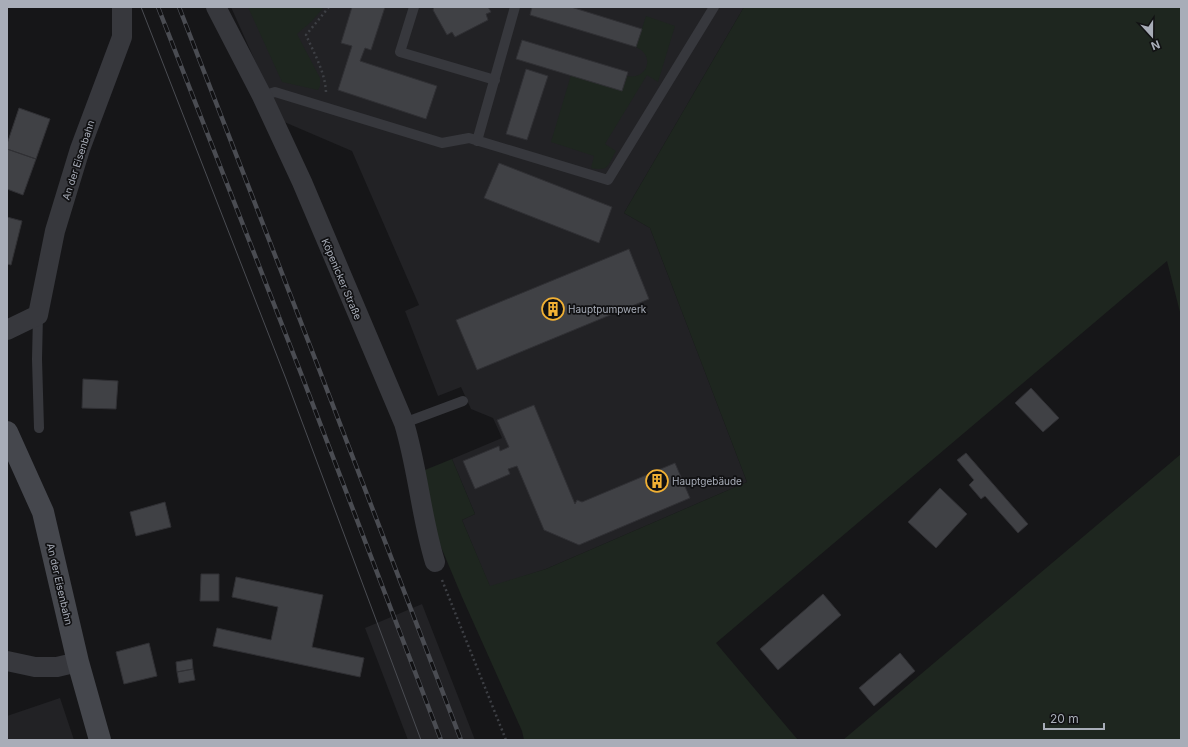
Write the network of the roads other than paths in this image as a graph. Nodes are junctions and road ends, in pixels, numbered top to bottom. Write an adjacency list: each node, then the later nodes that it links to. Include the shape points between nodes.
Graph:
1 (122, 7): 9 (street, An der Eisenbahn, via 122,37 80,149 55,231)
2 (216, 7): 7 (street, Köpenicker Straße)
3 (414, 7): 6 (lane, via 400,52)
4 (515, 7): 6 (lane)
5 (714, 7): 8 (lane, via 608,180)
6 (495, 80): 8 (lane)
7 (262, 96): 8 (lane, via 275,92 442,143 469,138); 12 (street, Köpenicker Straße, via 302,182)
8 (477, 141)
9 (38, 315): 10 (street); 13 (lane, An der Eisenbahn)
10 (7, 330)
11 (464, 401): 12 (lane)
12 (404, 423): 15 (street, Köpenicker Straße, via 412,449 428,540)
13 (39, 428)
14 (7, 432): 17 (main road, An der Eisenbahn, via 43,512)
15 (435, 562)
16 (7, 661): 17 (street, via 57,667)
17 (78, 662): 18 (main road, An der Eisenbahn)
18 (100, 740)

